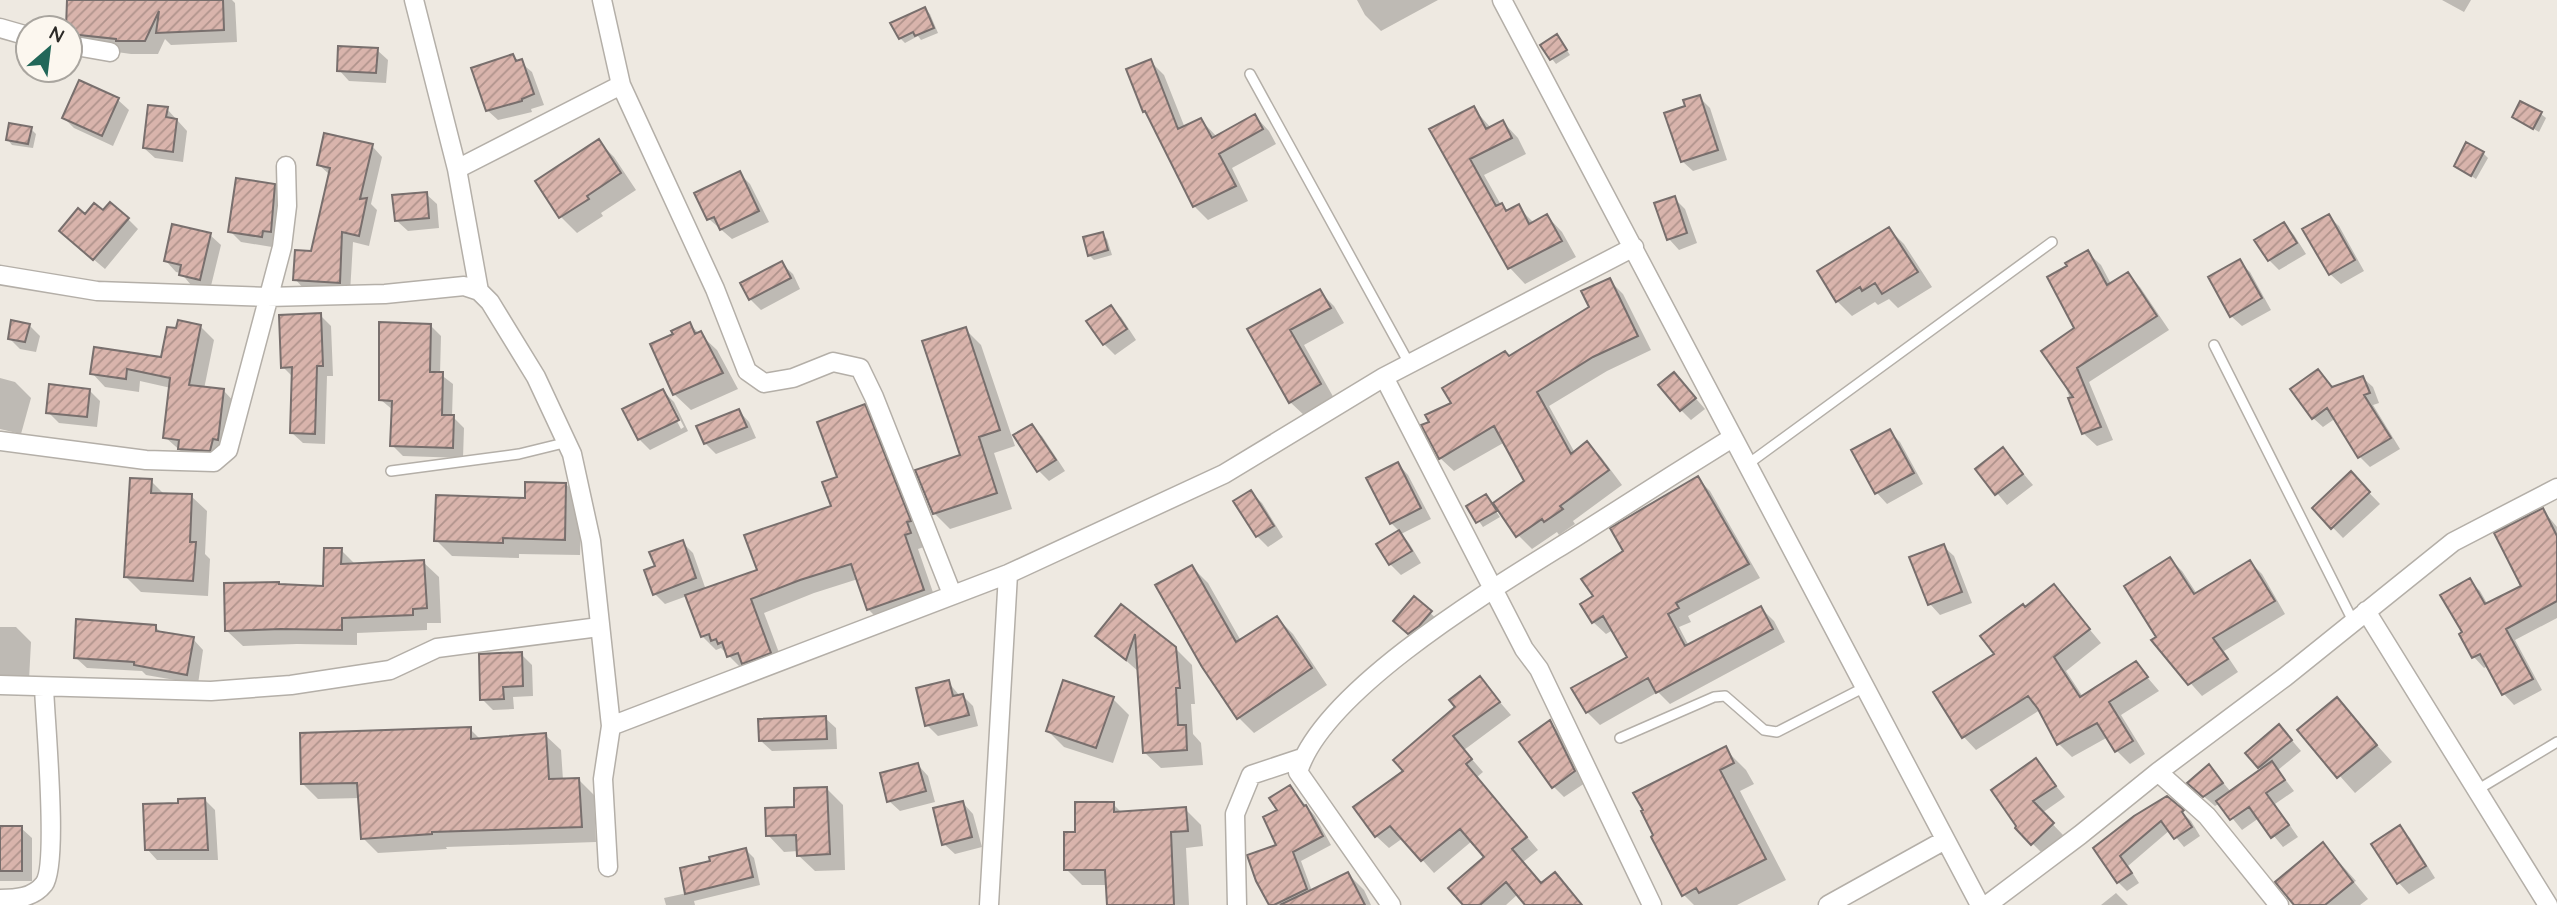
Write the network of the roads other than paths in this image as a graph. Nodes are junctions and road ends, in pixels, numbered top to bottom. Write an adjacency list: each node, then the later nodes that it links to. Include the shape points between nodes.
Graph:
1 (414, 0): 9 (street)
2 (602, 0): 7 (street)
3 (1502, 0): 11 (street)
4 (84, 47): 5 (street)
5 (110, 52)
6 (1250, 74): 16 (lane)
7 (621, 85): 9 (street); 26 (street, via 715,289 747,371 764,383 793,378 833,362 860,368)
8 (286, 166): 14 (street, via 282,247)
9 (457, 169): 13 (street)
10 (2052, 242): 21 (lane)
11 (1634, 247): 16 (street); 18 (street)
12 (0, 275): 14 (street, via 97,291)
13 (479, 292): 14 (street, via 464,286 385,295); 20 (street, via 490,302 536,377)
14 (267, 296): 19 (street, via 228,450 214,462 146,460)
15 (2214, 345): 27 (lane)
16 (1410, 365): 17 (street)
17 (1384, 377): 24 (street, via 1224,474); 25 (street)
18 (1732, 438): 21 (street); 25 (street)
19 (0, 441)
20 (568, 442): 22 (lane, via 519,454); 28 (street, via 591,541)
21 (1748, 464): 31 (street)
22 (391, 471)
23 (2557, 488): 27 (street, via 2453,542)
24 (1008, 574): 26 (street); 41 (street)
25 (1494, 588): 35 (street, via 1366,684 1325,723); 44 (street, via 1539,669)
26 (952, 594): 32 (street)
27 (2359, 616): 36 (street); 37 (street)
28 (599, 627): 30 (street, via 437,648 390,670 290,685 211,691); 32 (street)
29 (0, 685): 30 (street)
30 (44, 687): 40 (street, via 49,876 42,887 20,899)
31 (1864, 687): 33 (lane, via 1777,732 1764,730 1725,696 1714,696); 38 (street)
32 (611, 726): 39 (street, via 603,779)
33 (1620, 738)
34 (2557, 742): 37 (lane)
35 (1302, 758): 42 (street, via 1251,775 1235,814); 43 (street, via 1298,772)
36 (2158, 772): 47 (street); 48 (street, via 2207,816)
37 (2477, 790): 49 (street)
38 (1945, 840): 45 (street); 46 (street)
39 (608, 867)
40 (0, 899)
41 (989, 905)
42 (1237, 905)
43 (1391, 905)
44 (1652, 905)
45 (1828, 905)
46 (1980, 905)
47 (1987, 905)
48 (2279, 905)
49 (2548, 905)

